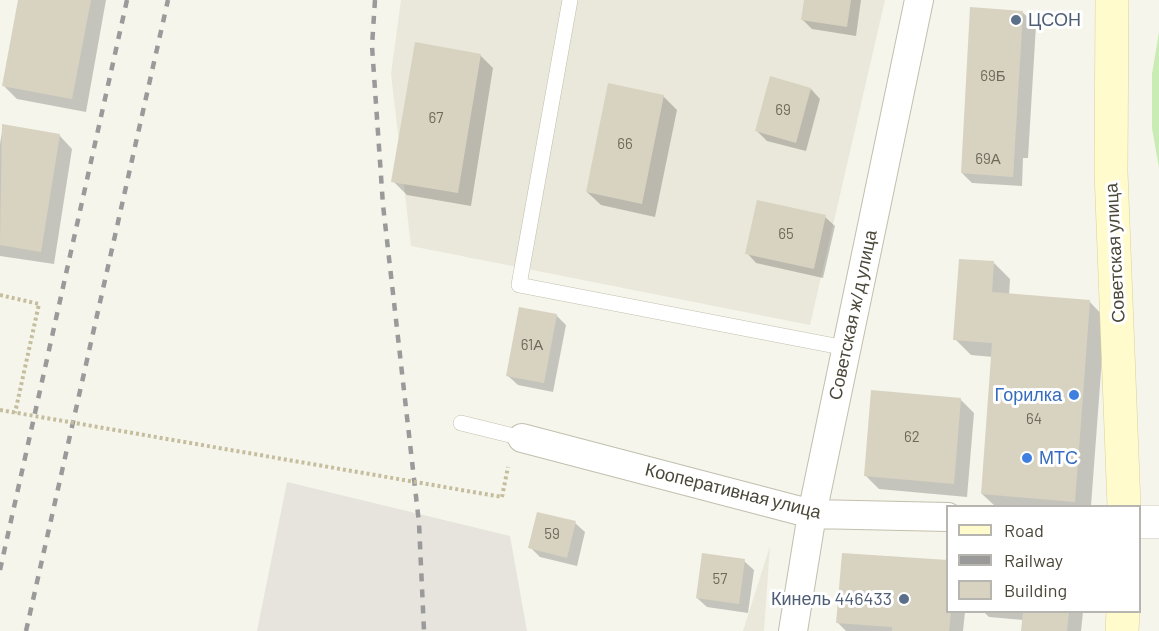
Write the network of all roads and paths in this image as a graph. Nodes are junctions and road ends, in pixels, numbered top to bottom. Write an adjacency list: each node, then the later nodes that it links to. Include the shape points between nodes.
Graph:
1 (570, 0): 5 (lane, via 519,285)
2 (919, 0): 5 (street, Советская ж/д улица)
3 (1112, 0): 11 (main road, Советская улица, via 1111,172)
4 (0, 295): 7 (path, via 39,304)
5 (846, 348): 12 (street, Советская ж/д улица)
6 (0, 410): 7 (path, bridge)
7 (15, 413): 10 (path, bridge, via 502,497)
8 (461, 423): 9 (lane)
9 (522, 438): 12 (street, Кооперативная улица)
10 (508, 465)
11 (1124, 505)
12 (812, 514): 13 (street, Кооперативная улица); 17 (street, Советская ж/д улица)
13 (946, 517)
14 (1141, 522): 15 (street)
15 (1159, 522)
16 (1123, 613): 18 (main road)
17 (793, 631)
18 (1122, 631)

